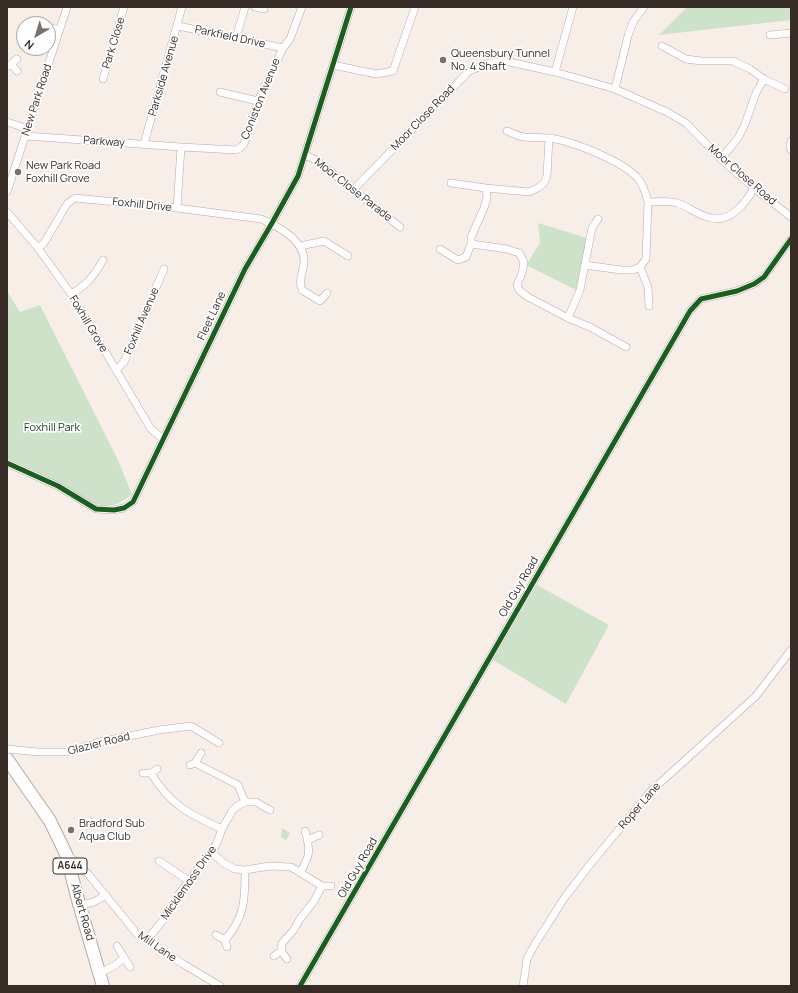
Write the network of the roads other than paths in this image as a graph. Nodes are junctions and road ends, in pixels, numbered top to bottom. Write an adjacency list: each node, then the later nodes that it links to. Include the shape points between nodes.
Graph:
1 (67, 7): 14 (street, New Park Road)
2 (124, 7): 25 (street, Park Close)
3 (182, 7): 12 (street, Parkside Avenue)
4 (245, 7): 17 (street)
5 (255, 7): 11 (street)
6 (302, 7): 19 (street, Coniston Avenue, via 290,39)
7 (350, 7): 21 (street, Fleet Lane)
8 (415, 7): 21 (street, via 393,71 376,74)
9 (573, 7): 24 (street)
10 (644, 7): 27 (street, via 633,22 628,36)
11 (264, 10)
12 (178, 26): 17 (street, Parkfield Drive); 36 (street, Parkside Avenue)
13 (56, 29): 14 (street)
14 (59, 30): 33 (street, New Park Road)
15 (791, 33): 16 (street)
16 (770, 35)
17 (236, 38): 19 (street, Parkfield Drive)
18 (662, 46): 26 (street, via 686,59 733,61)
19 (283, 48): 30 (street, Coniston Avenue)
20 (17, 59): 22 (street)
21 (333, 65): 39 (street, Fleet Lane)
22 (9, 66): 23 (street)
23 (17, 71)
24 (554, 72): 27 (street, Moor Close Road); 44 (street, Moor Close Road, via 505,61 489,63 469,71)
25 (103, 79)
26 (764, 79): 28 (street); 40 (street, via 738,138)
27 (615, 89): 40 (street, Moor Close Road, via 686,123)
28 (785, 90)
29 (220, 92): 30 (street)
30 (258, 101): 37 (street, Coniston Avenue, via 244,144 240,148 236,150)
31 (7, 122): 33 (street, Parkway)
32 (507, 131): 34 (street, via 523,137)
33 (27, 133): 36 (street, Parkway); 45 (street, New Park Road)
34 (549, 138): 42 (street, via 547,176 538,188 529,192); 46 (street, via 574,144 626,169 639,179)
35 (791, 141): 38 (street)
36 (144, 144): 37 (street, Parkway)
37 (181, 147): 47 (street)
38 (791, 150)
39 (305, 155): 44 (street, Moor Close Parade, via 316,160); 51 (street, Fleet Lane, via 298,176)
40 (721, 159): 43 (street, Moor Close Road)
41 (451, 183): 42 (street)
42 (486, 188): 54 (street, via 487,198 471,237)
43 (754, 188): 46 (street, via 740,208 726,217 711,219 675,202); 49 (street, Moor Close Road)
44 (353, 190): 52 (street, Moor Close Parade)
45 (7, 192)
46 (648, 202): 61 (street, via 646,259)
47 (177, 208): 51 (street, Foxhill Drive, via 261,219); 56 (street, Foxhill Drive, via 75,198 67,204 44,243)
48 (7, 212): 56 (street, Foxhill Grove)
49 (791, 217)
50 (598, 219): 60 (street, via 592,228)
51 (272, 223): 55 (street); 69 (street, Fleet Lane, via 245,269)
52 (400, 227)
53 (791, 238): 104 (street, Old Guy Road, via 764,277 737,291 701,299 690,311)
54 (471, 244): 57 (street, via 466,257 458,260); 66 (street, via 519,253 524,262 517,285 519,290)
55 (300, 246): 58 (street, via 324,241); 63 (street, via 304,261 300,285 302,290 319,304)
56 (38, 248): 64 (street, Foxhill Grove)
57 (440, 248)
58 (348, 256)
59 (103, 260): 64 (street, via 83,287)
60 (585, 265): 61 (street, via 621,270); 66 (street, via 580,290)
61 (640, 267): 65 (street, via 648,287)
62 (164, 269): 68 (street, Foxhill Avenue, via 124,362)
63 (327, 293)
64 (71, 294): 68 (street, Foxhill Grove)
65 (649, 306)
66 (568, 318): 67 (street)
67 (626, 347)
68 (116, 370): 69 (street, Foxhill Grove, via 151,429)
69 (163, 439): 70 (street, Fleet Lane, via 132,502 124,508 114,510 96,509 58,486)
70 (7, 463)
71 (791, 650): 105 (street, Roper Lane, via 756,696 650,792 588,866 535,944 527,959)
72 (219, 743): 73 (street, Glazier Road, via 191,726 99,742 67,752)
73 (7, 749)
74 (201, 753): 77 (street, via 192,764 238,785)
75 (7, 759): 84 (main road, Albert Road / A644, via 50,821)
76 (143, 773): 79 (street, via 154,771 159,785 175,804)
77 (245, 802): 78 (street, via 256,802 266,808); 79 (street, Micklemoss Drive, via 232,811)
78 (258, 813)
79 (222, 829): 83 (street, Micklemoss Drive)
80 (305, 832): 82 (street)
81 (319, 835): 82 (street)
82 (308, 840): 87 (street, via 308,858)
83 (211, 852): 86 (street, via 234,869); 88 (street, Micklemoss Drive)
84 (66, 854): 91 (street, Mill Lane); 92 (main road, Albert Road / A644)
85 (159, 861): 88 (street)
86 (245, 870): 87 (street, via 283,866 291,867); 93 (street, via 242,915 226,944)
87 (300, 873): 89 (street)
88 (189, 881): 94 (street, Micklemoss Drive)
89 (322, 886): 90 (street); 96 (street, via 293,931 282,943)
90 (331, 886)
91 (106, 895): 92 (street, via 94,902); 94 (street, Mill Lane, via 137,934)
92 (80, 905): 101 (main road, Albert Road / A644)
93 (216, 934)
94 (147, 940): 103 (street, Mill Lane)
95 (117, 946): 98 (street)
96 (281, 951): 97 (street); 99 (street)
97 (274, 956)
98 (124, 958): 100 (street); 101 (street)
99 (287, 959)
100 (130, 967)
101 (100, 973): 102 (main road, Albert Road / A644)
102 (103, 986)
103 (220, 986)
104 (300, 986)
105 (523, 986)

